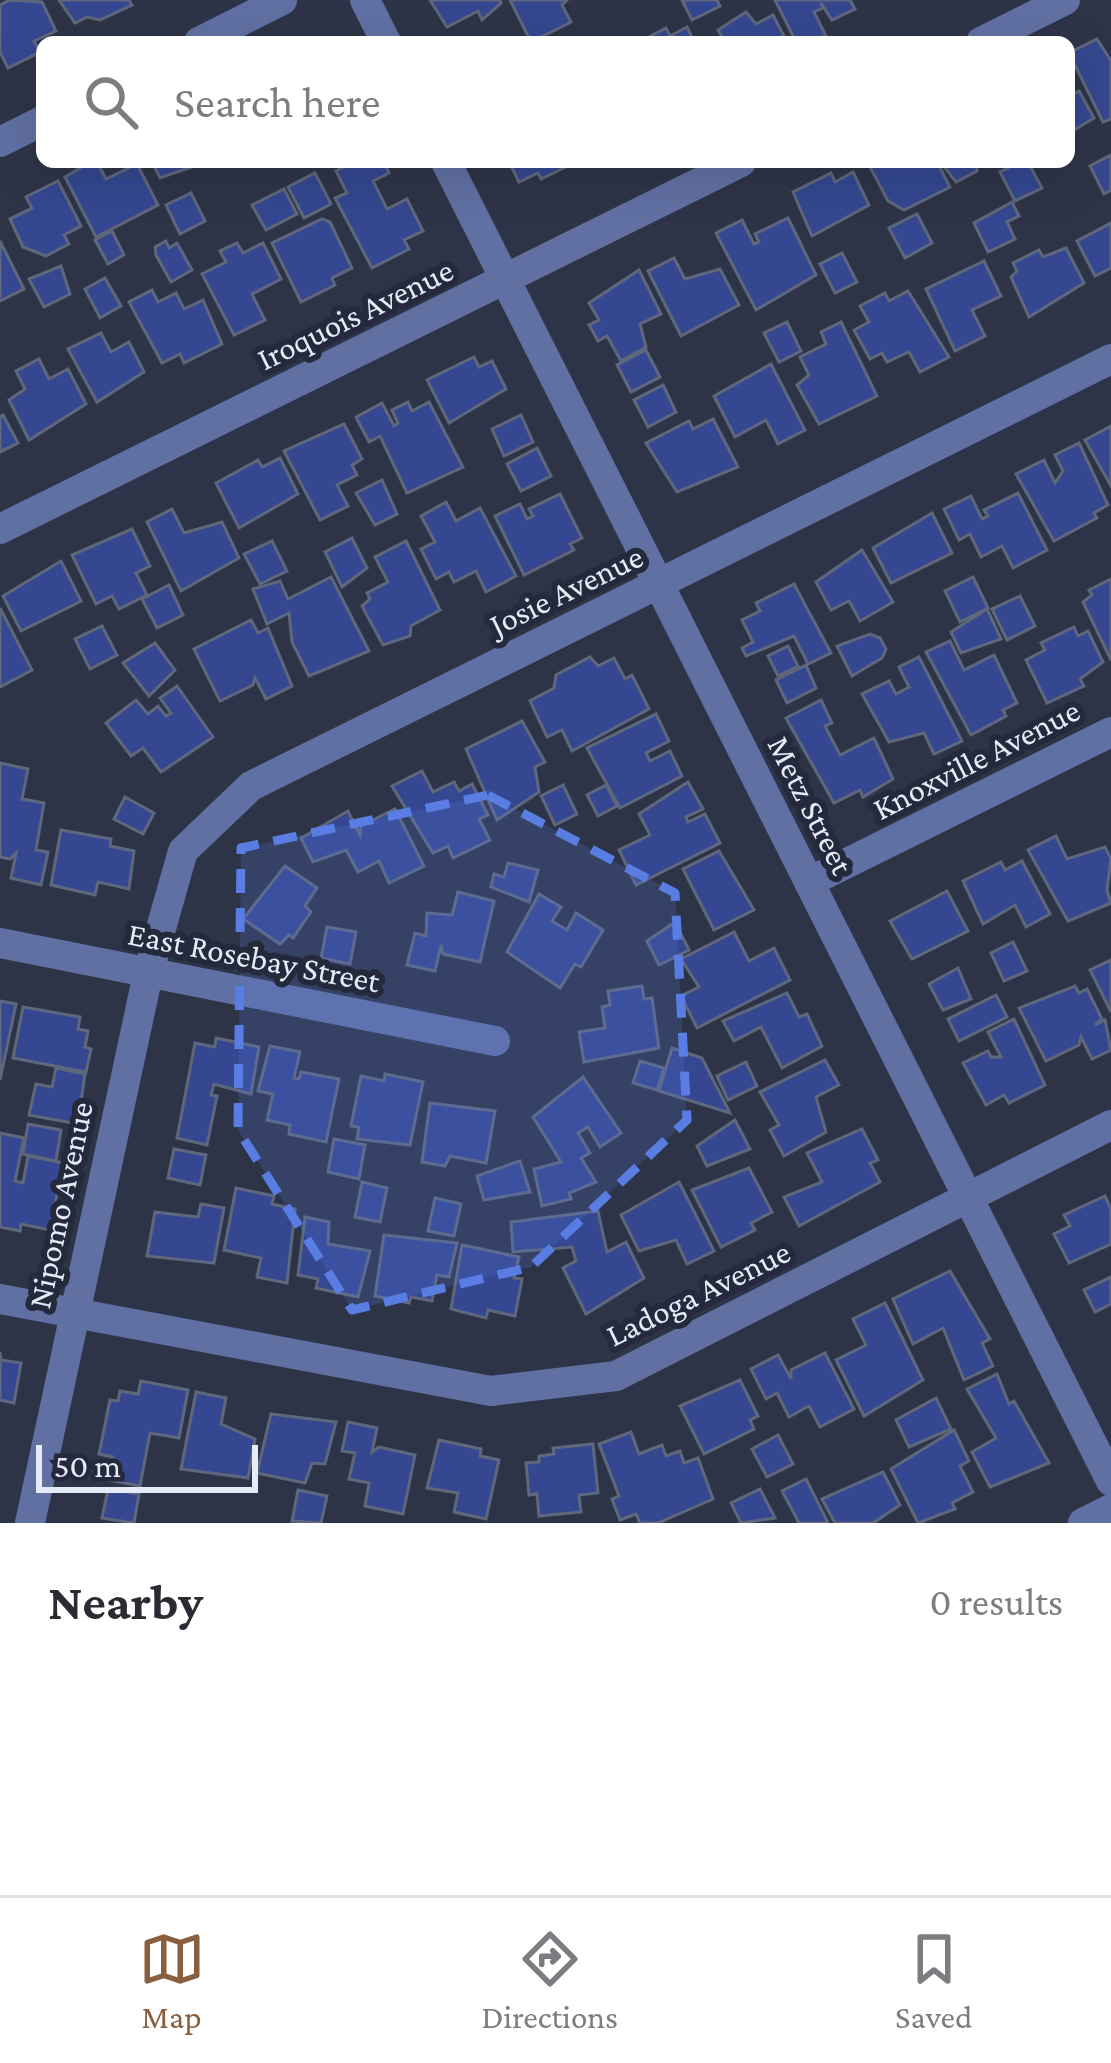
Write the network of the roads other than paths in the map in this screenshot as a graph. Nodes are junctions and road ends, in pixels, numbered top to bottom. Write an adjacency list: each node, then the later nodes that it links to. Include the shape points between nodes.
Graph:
1 (282, 0): 4 (street)
2 (365, 0): 5 (street)
3 (1065, 0): 6 (street)
4 (211, 36)
5 (383, 36)
6 (993, 36)
7 (36, 124): 8 (street)
8 (0, 142)
9 (449, 168): 11 (street, Metz Street)
10 (729, 168): 11 (street, Iroquois Avenue)
11 (505, 280): 13 (street, Iroquois Avenue); 14 (street, Metz Street)
12 (1111, 358): 14 (street, Josie Avenue)
13 (0, 529)
14 (658, 584): 16 (street, Metz Street); 18 (street, Josie Avenue, via 251,787 183,851)
15 (1111, 731): 16 (street, Knoxville Avenue)
16 (809, 882): 21 (street, Metz Street)
17 (0, 943): 18 (street, East Rosebay Street)
18 (148, 974): 19 (street, East Rosebay Street); 23 (street, Nipomo Avenue)
19 (495, 1041)
20 (1111, 1125): 21 (street, Ladoga Avenue)
21 (968, 1198): 23 (street, Ladoga Avenue, via 616,1376 595,1379 491,1391); 24 (street, Metz Street)
22 (0, 1299): 23 (street)
23 (73, 1312): 26 (street, Nipomo Avenue)
24 (1111, 1481)
25 (1111, 1509): 27 (street)
26 (30, 1523)
27 (1084, 1523)

